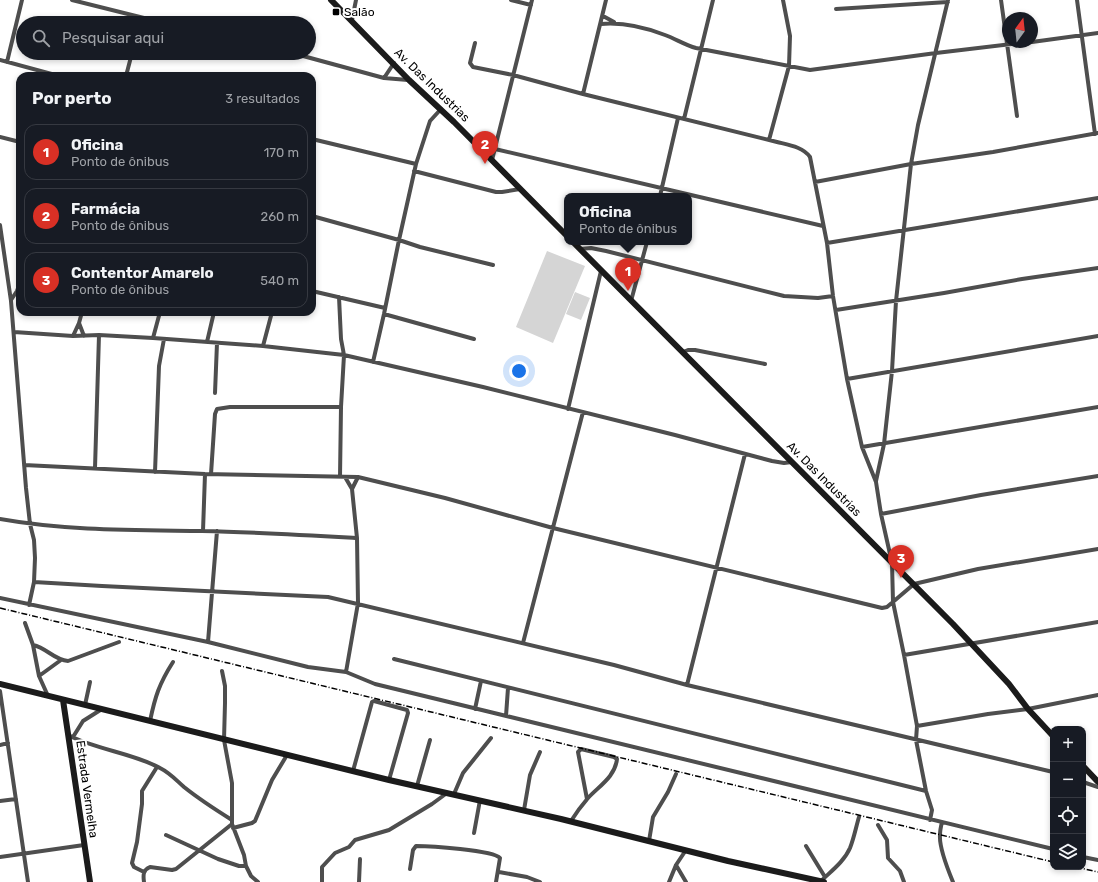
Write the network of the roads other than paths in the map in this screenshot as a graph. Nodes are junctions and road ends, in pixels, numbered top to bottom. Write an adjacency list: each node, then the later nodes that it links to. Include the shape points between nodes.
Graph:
1 (22, 0): 17 (street)
2 (72, 0): 13 (street)
3 (331, 0): 20 (main road, Av. Das Industrias)
4 (356, 0): 20 (street)
5 (511, 0): 14 (street)
6 (532, 0): 14 (street)
7 (606, 0): 19 (street)
8 (713, 0): 29 (street)
9 (783, 0): 37 (street, via 790,36)
10 (1001, 0): 16 (street)
11 (1077, 0): 25 (street)
12 (948, 1): 15 (street); 31 (street)
13 (89, 2): 18 (street)
14 (531, 5): 40 (street)
15 (836, 9)
16 (1003, 12)
17 (18, 16)
18 (135, 16)
19 (602, 16): 21 (street); 22 (street)
20 (352, 20): 36 (main road, Av. Das Industrias)
21 (614, 22): 22 (street); 29 (street, via 655,31 682,44)
22 (601, 24): 43 (street)
23 (16, 25): 35 (street)
24 (1098, 33): 25 (street)
25 (1082, 35): 26 (street); 48 (street)
26 (1038, 41)
27 (475, 43): 40 (street, via 471,65)
28 (1002, 46): 31 (street)
29 (702, 48): 37 (street); 47 (street)
30 (1007, 48): 45 (street)
31 (936, 53): 37 (street, via 815,70); 56 (street)
32 (0, 60): 35 (street)
33 (130, 60): 39 (street)
34 (316, 60): 41 (street)
35 (7, 62): 38 (street)
36 (394, 63): 41 (street); 42 (main road, Av. Das Industrias)
37 (789, 66): 51 (street)
38 (44, 72)
39 (127, 72)
40 (513, 76): 43 (street); 53 (street)
41 (384, 78): 42 (street)
42 (409, 80): 44 (main road, Av. Das Industrias)
43 (583, 94): 46 (street)
44 (440, 109): 54 (main road, Av. Das Industrias); 55 (street, via 430,121)
45 (1017, 116)
46 (678, 118): 47 (street); 60 (street)
47 (684, 119): 51 (street)
48 (1097, 134): 56 (street)
49 (0, 137): 52 (street)
50 (316, 140): 55 (street)
51 (768, 140): 58 (street, via 806,152 812,163)
52 (16, 141)
53 (495, 149): 54 (street); 60 (street)
54 (492, 160): 59 (main road, Av. Das Industrias)
55 (416, 164): 57 (street)
56 (911, 164): 58 (street); 68 (street)
57 (414, 171): 59 (street, via 496,192); 70 (street)
58 (815, 182): 67 (street)
59 (520, 189): 69 (main road, Av. Das Industrias)
60 (662, 189): 61 (street); 62 (street)
61 (661, 193)
62 (679, 193)
63 (692, 196): 67 (street)
64 (1098, 198): 68 (street)
65 (316, 217): 70 (street)
66 (0, 225): 83 (street)
67 (823, 226): 71 (street)
68 (904, 230): 71 (street); 85 (street)
69 (564, 233)
70 (399, 240): 76 (street); 86 (street)
71 (826, 243): 81 (street)
72 (576, 245): 74 (main road, Av. Das Industrias)
73 (647, 245): 75 (street)
74 (580, 249): 75 (street, via 591,248); 78 (main road, Av. Das Industrias)
75 (643, 260): 81 (street, via 784,296); 84 (street)
76 (493, 265)
77 (1098, 268): 85 (street)
78 (601, 271): 84 (main road, Av. Das Industrias); 114 (street)
79 (316, 292): 82 (street)
80 (16, 293): 83 (street)
81 (833, 296): 87 (street)
82 (340, 297): 86 (street); 106 (street)
83 (11, 301): 94 (street)
84 (631, 301): 105 (main road, Av. Das Industrias)
85 (896, 301): 87 (street); 109 (street)
86 (385, 308): 88 (street)
87 (836, 310): 110 (street)
88 (384, 314): 101 (street); 107 (street)
89 (81, 316): 93 (street)
90 (159, 316): 99 (street)
91 (213, 316): 102 (street)
92 (271, 316): 104 (street)
93 (80, 322): 96 (street); 97 (street)
94 (14, 332): 96 (street); 120 (street)
95 (99, 335): 97 (street); 99 (street); 121 (street)
96 (73, 336): 97 (street)
97 (84, 336)
98 (1098, 336): 109 (street)
99 (153, 338): 100 (street)
100 (164, 339): 102 (street); 122 (street, via 159,366)
101 (474, 340)
102 (207, 342): 103 (street)
103 (217, 344): 104 (street); 111 (street)
104 (263, 346): 106 (street)
105 (683, 352): 108 (street, via 700,350); 119 (main road, Av. Das Industrias)
106 (344, 355): 107 (street); 112 (street)
107 (372, 362): 114 (street)
108 (765, 364)
109 (892, 371): 110 (street); 116 (street)
110 (847, 379): 117 (street)
111 (215, 393)
112 (341, 407): 124 (street, via 219,408 215,414); 126 (street)
113 (1098, 407): 116 (street)
114 (568, 409): 115 (street)
115 (583, 412): 118 (street); 134 (street)
116 (884, 444): 117 (street); 129 (street)
117 (862, 447): 129 (street)
118 (745, 454): 119 (street, via 780,463); 140 (street)
119 (792, 462): 139 (main road, Av. Das Industrias)
120 (24, 465): 121 (street); 133 (street)
121 (95, 468): 122 (street)
122 (155, 472): 123 (street)
123 (205, 474): 124 (street); 135 (street)
124 (211, 474): 126 (street)
125 (1098, 476): 131 (street)
126 (340, 477): 127 (street)
127 (345, 477): 128 (street); 130 (street)
128 (358, 477): 130 (street); 134 (street)
129 (876, 482): 131 (street)
130 (352, 489): 137 (street)
131 (881, 514): 139 (street)
132 (0, 519): 133 (street)
133 (30, 524): 135 (street, via 116,530); 141 (street, via 34,540)
134 (553, 528): 140 (street); 152 (street)
135 (203, 531): 136 (street)
136 (217, 531): 137 (street); 143 (street)
137 (357, 538): 146 (street)
138 (1098, 549): 142 (street, via 978,569)
139 (892, 563): 142 (main road, Av. Das Industrias); 145 (street)
140 (717, 567): 145 (street, via 882,608); 165 (street)
141 (34, 582): 143 (street); 147 (street)
142 (914, 584): 145 (street); 154 (main road, Av. Das Industrias)
143 (212, 591): 146 (street, via 328,597); 151 (street)
144 (0, 598): 147 (street)
145 (894, 602): 155 (street)
146 (358, 603): 152 (street); 160 (street)
147 (29, 605): 151 (street)
148 (1098, 622): 154 (street)
149 (25, 623): 153 (street)
150 (119, 642): 156 (street, via 75,659)
151 (208, 642): 160 (street, via 308,667)
152 (523, 643): 165 (street)
153 (33, 644): 156 (street); 161 (street)
154 (971, 644): 155 (street); 174 (main road, Av. Das Industrias, via 1009,684)
155 (904, 655): 177 (street)
156 (61, 660): 161 (street)
157 (394, 660): 162 (street)
158 (172, 662): 176 (street, via 154,699)
159 (222, 671): 181 (street, via 225,697)
160 (346, 672): 172 (street, via 375,684)
161 (39, 676): 169 (street)
162 (481, 681): 166 (street); 172 (street)
163 (90, 682): 171 (street)
164 (0, 684): 169 (main road)
165 (687, 685): 183 (street)
166 (508, 688): 175 (street); 198 (street)
167 (0, 691): 184 (street)
168 (1098, 695): 174 (street)
169 (48, 696): 170 (main road)
170 (63, 700): 171 (main road); 179 (main road, Estrada Vermelha)
171 (84, 705): 173 (main road)
172 (475, 708): 175 (street)
173 (102, 709): 176 (main road); 179 (street, via 83,721)
174 (1028, 709): 177 (street); 178 (main road, Av. Das Industrias)
175 (506, 716): 206 (street)
176 (150, 721): 181 (main road)
177 (916, 726): 183 (street)
178 (1050, 733)
179 (70, 736): 188 (street); 214 (main road, Estrada Vermelha)
180 (491, 738): 199 (street, via 463,773)
181 (224, 740): 187 (main road); 209 (street, via 232,783)
182 (430, 740): 196 (street)
183 (916, 740): 191 (street); 198 (street)
184 (8, 743): 185 (street); 200 (street)
185 (0, 745)
186 (540, 752): 204 (street, via 530,775)
187 (287, 755): 190 (main road); 209 (street, via 269,785 254,821)
188 (157, 767): 209 (street, via 173,776); 227 (street, via 142,791 137,842 132,863)
189 (1086, 769): 194 (main road)
190 (353, 771): 193 (main road); 193 (street, via 372,702 399,707 408,713)
191 (1050, 771)
192 (676, 774): 213 (street, via 653,818)
193 (389, 780): 196 (main road)
194 (1098, 782)
195 (1086, 783): 197 (street)
196 (417, 786): 199 (main road)
197 (1098, 787)
198 (926, 791): 206 (street, via 932,810)
199 (451, 793): 202 (main road); 234 (street, via 388,830 357,839 350,847 336,853 322,867)
200 (16, 799): 203 (street); 219 (street)
201 (587, 799): 201 (street, via 578,752 582,749 617,759 615,769 608,779); 207 (street)
202 (480, 800): 204 (main road); 211 (street)
203 (0, 802)
204 (524, 810): 207 (main road)
205 (859, 817): 229 (street, via 850,849)
206 (930, 820): 208 (street)
207 (571, 821): 213 (main road)
208 (942, 822): 216 (street); 241 (street, via 940,840)
209 (232, 824): 217 (street); 225 (street)
210 (878, 825): 240 (street, via 887,840 888,858 900,871)
211 (474, 833)
212 (166, 835): 217 (street)
213 (649, 841): 218 (main road)
214 (84, 845): 219 (street); 231 (main road, Estrada Vermelha)
215 (806, 846): 229 (street)
216 (1050, 848)
217 (200, 850): 225 (street, via 233,864); 227 (street, via 176,869 150,867)
218 (686, 850): 224 (street); 229 (main road)
219 (25, 854): 220 (street); 230 (street)
220 (0, 857)
221 (1086, 858): 223 (street)
222 (360, 859): 235 (street)
223 (1098, 860)
224 (676, 865): 238 (street); 239 (street)
225 (246, 866): 233 (street)
226 (410, 869): 228 (street, via 413,848 418,846 497,855 500,858)
227 (144, 872): 232 (street)
228 (499, 872): 236 (street); 237 (street)
229 (822, 880)
230 (28, 882)
231 (90, 882)
232 (144, 882)
233 (258, 882)
234 (322, 882)
235 (359, 882)
236 (496, 882)
237 (540, 882)
238 (669, 882)
239 (686, 882)
240 (904, 882)
241 (953, 882)

